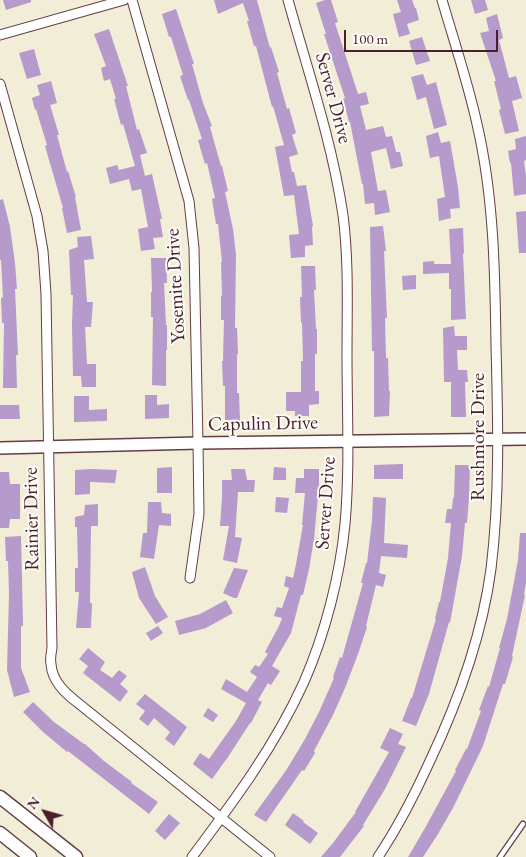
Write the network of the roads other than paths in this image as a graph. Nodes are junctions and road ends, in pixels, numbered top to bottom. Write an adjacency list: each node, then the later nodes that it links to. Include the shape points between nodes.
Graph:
1 (124, 0): 5 (street)
2 (132, 0): 10 (street, Yosemite Drive, via 188,201 194,248)
3 (288, 0): 9 (street, Server Drive, via 324,125 343,216)
4 (442, 0): 7 (street, Rushmore Drive, via 477,125 491,208 495,256)
5 (0, 35)
6 (0, 84): 11 (street, Rainier Drive, via 37,216 43,251)
7 (498, 439): 8 (street, Capulin Drive); 9 (street, Capulin Drive); 22 (street, Rushmore Drive, via 490,570 471,657 438,744 406,810)
8 (526, 439)
9 (348, 441): 10 (street, Capulin Drive); 15 (street, Server Drive, via 341,554 316,652 273,743)
10 (198, 443): 11 (street, Capulin Drive); 13 (street, Yosemite Drive, via 199,514)
11 (48, 447): 12 (street, Capulin Drive); 15 (street, Rainier Drive, via 51,664 55,679 71,697)
12 (0, 448)
13 (190, 578)
14 (0, 797): 19 (main road)
15 (221, 818): 20 (street, Server Drive); 21 (street, Rainier Drive)
16 (523, 824): 23 (lane)
17 (0, 834): 18 (main road)
18 (30, 857)
19 (76, 857)
20 (192, 857)
21 (270, 857)
22 (378, 857)
23 (500, 857)

